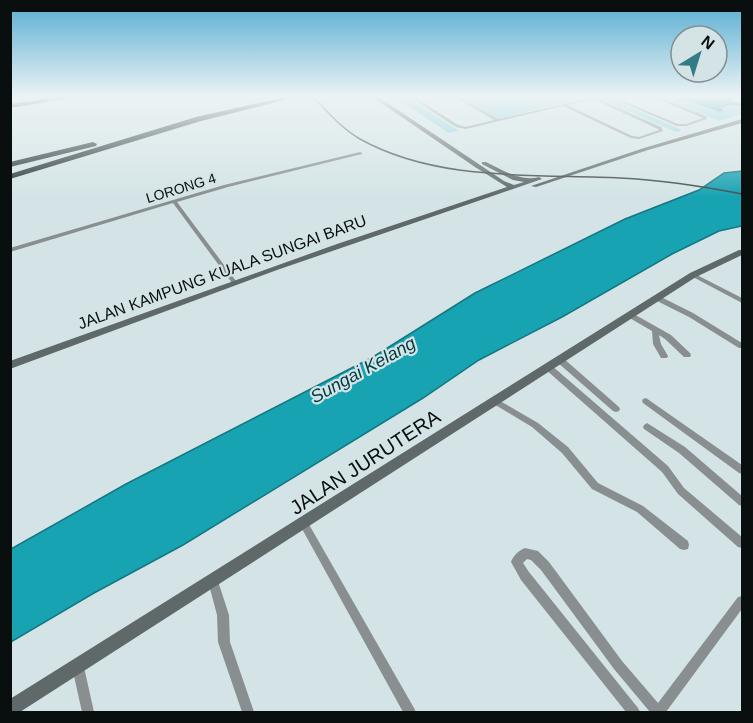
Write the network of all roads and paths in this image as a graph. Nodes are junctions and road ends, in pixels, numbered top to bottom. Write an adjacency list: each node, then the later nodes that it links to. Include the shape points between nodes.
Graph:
1 (138, 130): 9 (highway)
2 (164, 130): 12 (highway)
3 (429, 130): 10 (street)
4 (616, 130): 5 (street, via 639,138)
5 (661, 130)
6 (713, 130): 8 (street, JALAN KAMPUNG KUALA SUNGAI BARU)
7 (360, 153): 15 (street, LORONG 4)
8 (614, 159): 11 (street, JALAN KAMPUNG KUALA SUNGAI BARU); 13 (street, JALAN KAMPUNG KUALA SUNGAI BARU)
9 (10, 165)
10 (481, 165): 13 (street, via 515,179); 14 (street); 16 (street, via 496,188)
11 (563, 176): 14 (street); 17 (street, JALAN KAMPUNG KUALA SUNGAI BARU)
12 (10, 177)
13 (539, 179): 14 (street, JALAN KAMPUNG KUALA SUNGAI BARU)
14 (514, 187): 16 (street, JALAN KAMPUNG KUALA SUNGAI BARU); 17 (street)
15 (175, 202): 19 (street, LORONG 4); 22 (street)
16 (458, 203): 18 (street, JALAN KAMPUNG KUALA SUNGAI BARU)
17 (471, 205): 18 (street, JALAN KAMPUNG KUALA SUNGAI BARU)
18 (444, 210): 22 (street, JALAN KAMPUNG KUALA SUNGAI BARU)
19 (10, 250)
20 (742, 252): 21 (street, JALAN JURUTERA)
21 (693, 275): 23 (street, JALAN JURUTERA); 24 (street)
22 (234, 282): 31 (street, JALAN KAMPUNG KUALA SUNGAI BARU)
23 (657, 298): 25 (street, JALAN JURUTERA); 27 (street)
24 (742, 301)
25 (630, 315): 26 (street); 30 (street, JALAN JURUTERA)
26 (656, 330): 28 (street); 29 (street, via 655,338)
27 (742, 346)
28 (687, 355)
29 (664, 356)
30 (560, 360): 32 (street, JALAN JURUTERA); 35 (street)
31 (10, 365)
32 (549, 367): 34 (street, JALAN JURUTERA); 40 (street)
33 (646, 400): 37 (street)
34 (495, 401): 39 (street, JALAN JURUTERA); 41 (street, via 565,450 596,486 640,509)
35 (616, 409)
36 (647, 427): 38 (street, via 682,450)
37 (742, 470)
38 (742, 502)
39 (304, 524): 42 (street, JALAN JURUTERA); 48 (street)
40 (742, 543)
41 (684, 545)
42 (213, 581): 44 (street, JALAN JURUTERA); 47 (street, via 223,615 224,642)
43 (742, 601): 50 (street)
44 (78, 667): 45 (street, JALAN JURUTERA); 46 (street)
45 (10, 709)
46 (88, 712)
47 (248, 712)
48 (410, 712)
49 (634, 712): 50 (street, via 525,576 516,562 525,553 534,555 545,566 618,665)
50 (659, 712)

